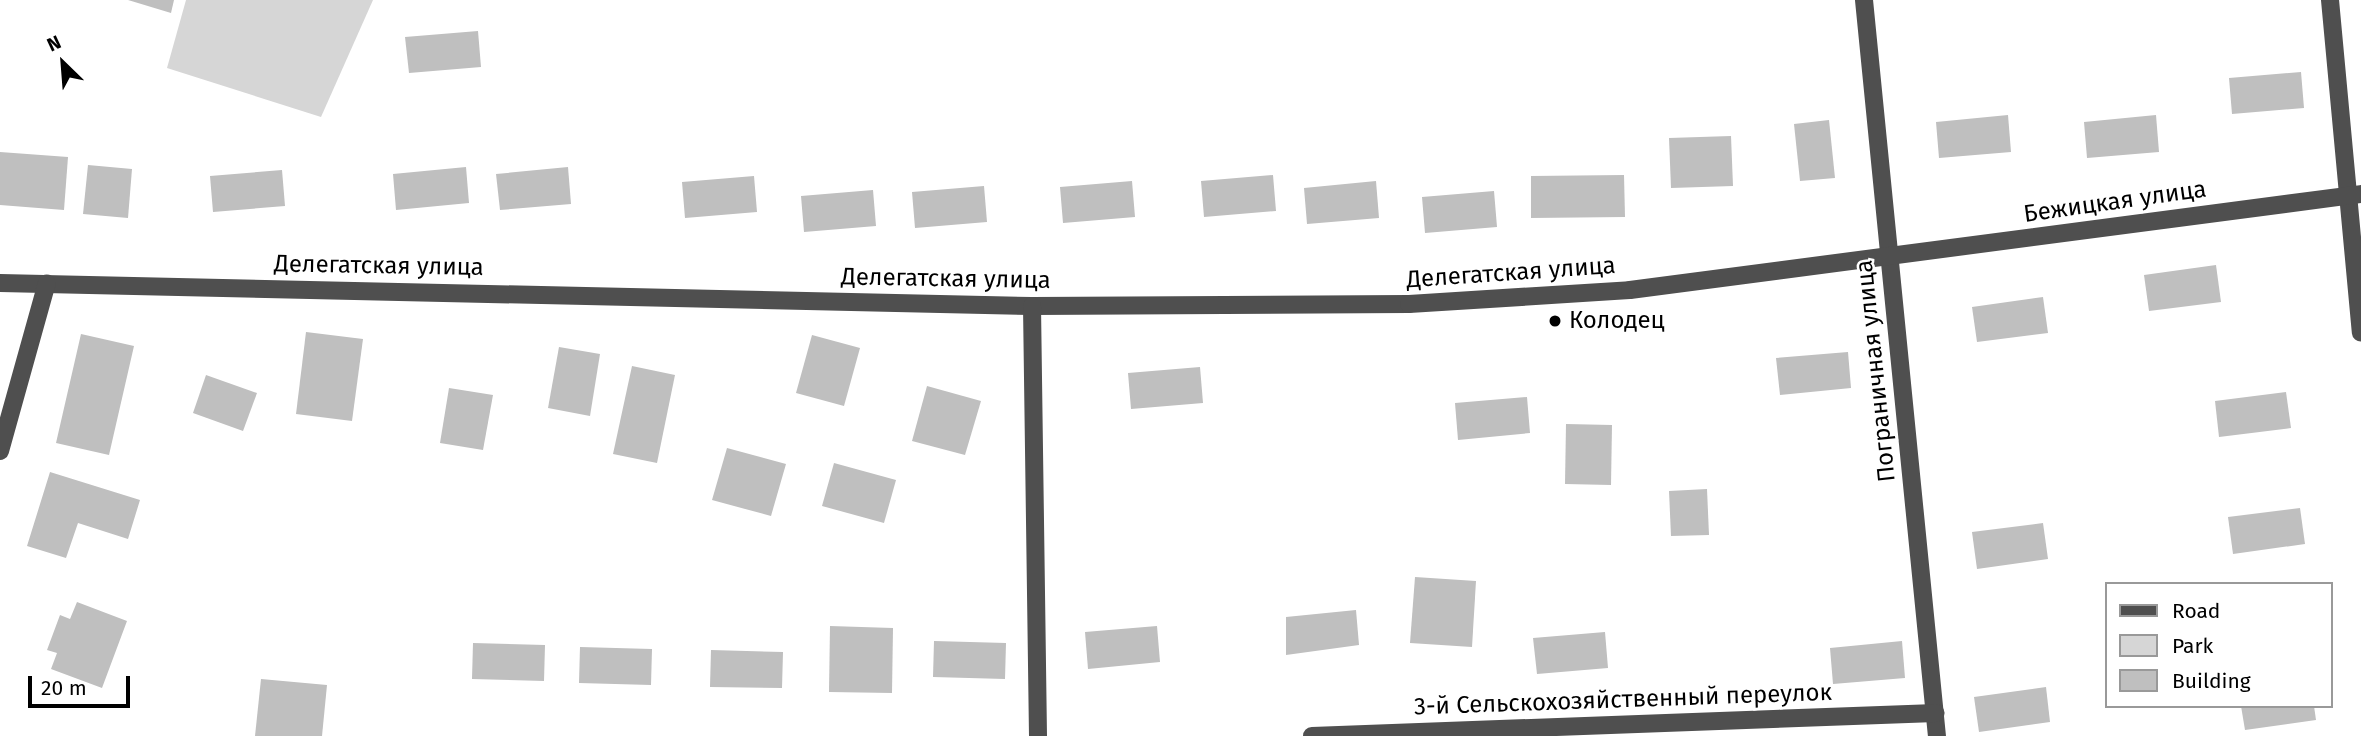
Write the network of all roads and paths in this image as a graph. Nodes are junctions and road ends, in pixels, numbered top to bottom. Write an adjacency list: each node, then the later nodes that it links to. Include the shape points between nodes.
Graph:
1 (1864, 0): 4 (street, Пограничная улица)
2 (2330, 0): 3 (street)
3 (2354, 195): 4 (street, Бежицкая улица); 8 (street)
4 (1889, 257): 7 (street, Делегатская улица, via 1630,290 1409,304); 10 (street, Пограничная улица)
5 (0, 283): 6 (street, Делегатская улица)
6 (47, 283): 7 (street, Делегатская улица); 9 (street)
7 (1032, 306): 11 (street)
8 (2361, 333)
9 (0, 451)
10 (1936, 713): 12 (street, 3-й Сельскохозяйственный переулок); 13 (street, Пограничная улица)
11 (1038, 736)
12 (1312, 736)
13 (1937, 736)

